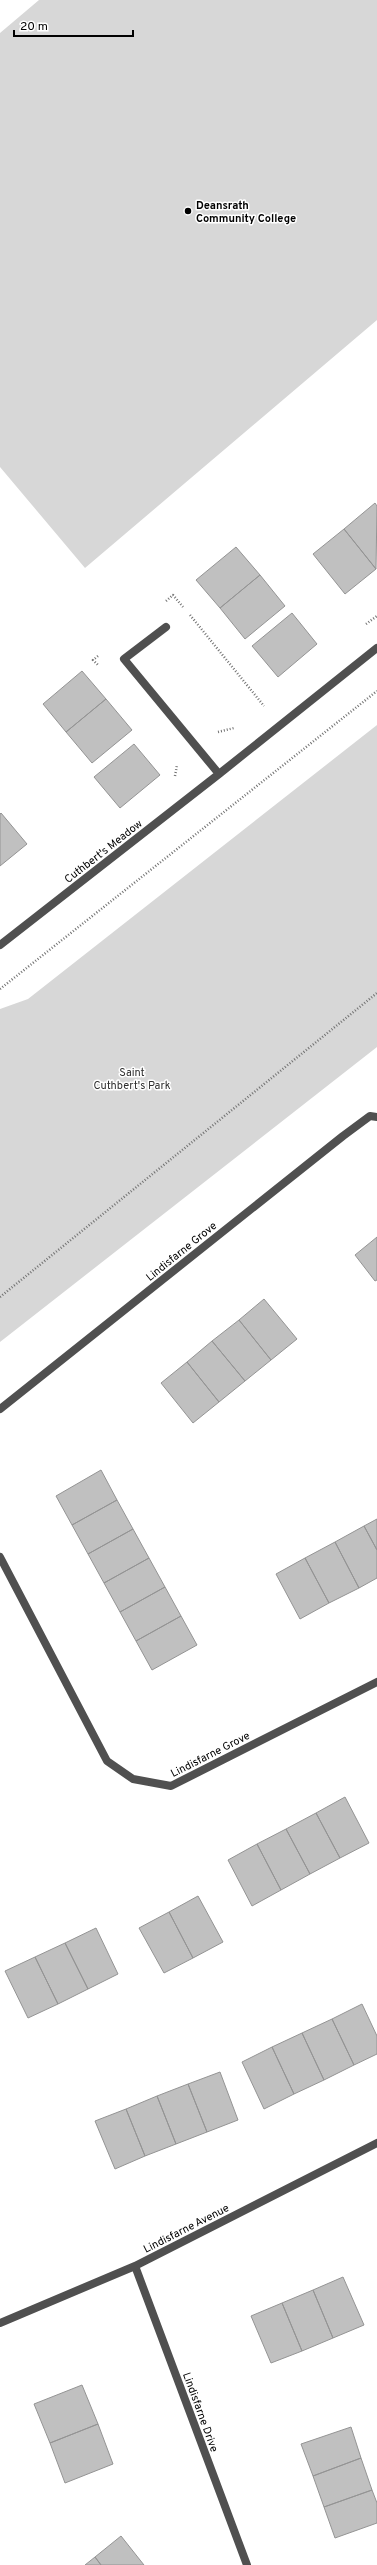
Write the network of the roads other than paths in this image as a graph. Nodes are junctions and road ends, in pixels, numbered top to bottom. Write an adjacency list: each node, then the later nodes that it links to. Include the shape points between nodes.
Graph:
1 (166, 627): 3 (street, via 124,659)
2 (377, 648): 3 (street, Cuthbert's Meadow)
3 (219, 774): 4 (street, Cuthbert's Meadow)
4 (0, 945)
5 (377, 1117): 6 (street, Lindisfarne Grove, via 370,1116 343,1136)
6 (0, 1409)
7 (0, 1557): 8 (street, Lindisfarne Grove, via 107,1761 134,1779 172,1786)
8 (377, 1682)
9 (377, 2143): 10 (street, Lindisfarne Avenue)
10 (135, 2266): 11 (street, Lindisfarne Avenue); 12 (street, Lindisfarne Drive)
11 (0, 2323)
12 (247, 2565)

